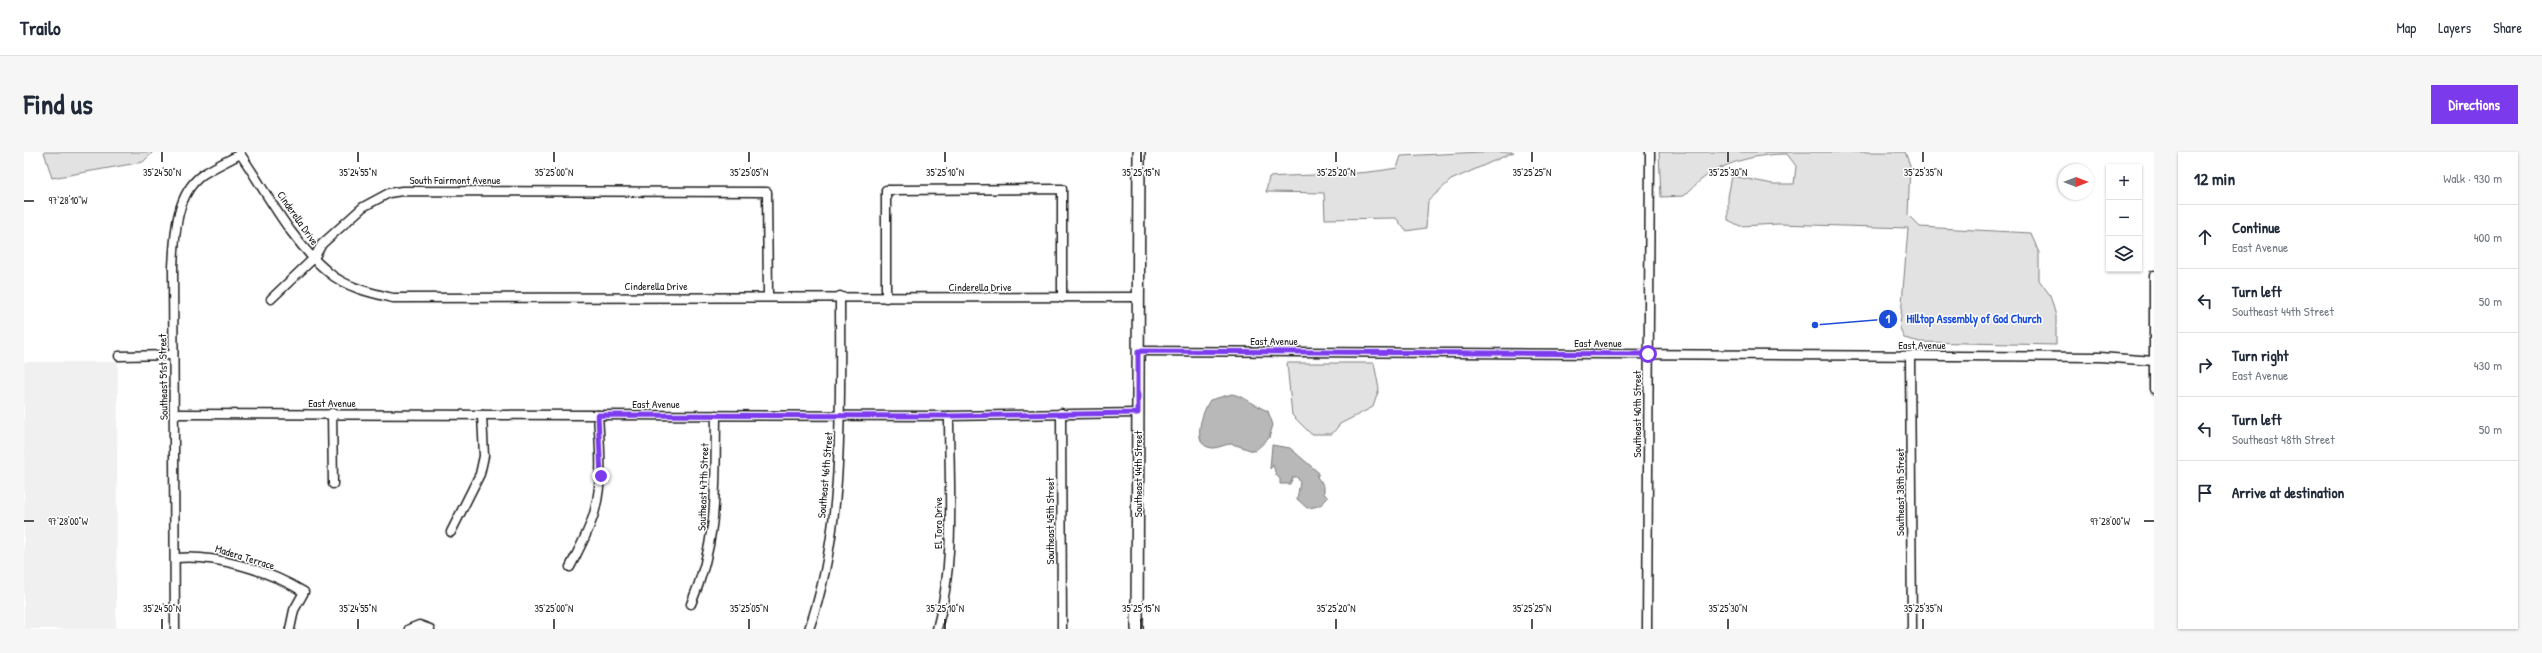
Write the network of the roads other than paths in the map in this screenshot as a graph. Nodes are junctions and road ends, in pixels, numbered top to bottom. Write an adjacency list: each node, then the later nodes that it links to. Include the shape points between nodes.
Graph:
1 (1139, 152): 8 (main road, Southeast 44th Street)
2 (1650, 152): 13 (street, Southeast 40th Street)
3 (240, 153): 4 (street, Cinderella Drive, via 302,247); 14 (street, Southeast 51st Street, via 201,176 180,208 175,230 173,267)
4 (314, 258): 6 (street, Cinderella Drive, via 328,273 344,282 369,293 392,298); 6 (street, South Fairmont Avenue, via 322,244 363,207 389,193 402,191 767,192); 11 (street, South Fairmont Avenue)
5 (2154, 275): 17 (street)
6 (768, 296): 7 (street, Cinderella Drive)
7 (840, 296): 9 (street, Cinderella Drive); 26 (street, Southeast 46th Street)
8 (1138, 297): 10 (street, Cinderella Drive); 12 (main road, Southeast 44th Street)
9 (886, 298): 10 (street, Cinderella Drive); 10 (street, via 886,190 1062,188)
10 (1062, 298)
11 (271, 300)
12 (1138, 351): 13 (street, East Avenue); 21 (main road, Southeast 44th Street)
13 (1648, 354): 16 (street, East Avenue); 41 (street, Southeast 40th Street)
14 (173, 355): 15 (street); 22 (street, Southeast 51st Street)
15 (119, 356)
16 (1910, 356): 17 (street, East Avenue, via 2100,357); 42 (street, Southeast 38th Street)
17 (2154, 361): 18 (street)
18 (2154, 389)
19 (332, 413): 22 (street, East Avenue); 23 (street, East Avenue); 28 (street)
20 (1061, 413): 21 (street, East Avenue); 27 (street, East Avenue); 39 (street, Southeast 45th Street)
21 (1138, 413): 40 (main road, Southeast 44th Street)
22 (175, 414): 30 (street, Southeast 51st Street)
23 (482, 415): 24 (street, East Avenue); 29 (street, via 484,456 480,474)
24 (598, 415): 25 (street, East Avenue); 31 (street, via 601,476 599,493 595,512)
25 (716, 415): 26 (street, East Avenue); 32 (street, Southeast 47th Street, via 712,540 703,577)
26 (840, 415): 27 (street, East Avenue); 37 (street, Southeast 46th Street, via 837,477 824,580)
27 (949, 416): 38 (street, El Toro Drive, via 948,567)
28 (333, 484)
29 (451, 532)
30 (176, 558): 34 (street, Southeast 51st Street); 35 (street, Madera Terrace, via 195,556 219,559 288,582 304,592 294,610)
31 (570, 567)
32 (691, 604)
33 (410, 628): 36 (street, via 419,625)
34 (175, 629)
35 (290, 629)
36 (430, 629)
37 (809, 629)
38 (937, 629)
39 (1062, 629)
40 (1137, 629)
41 (1647, 629)
42 (1912, 629)

